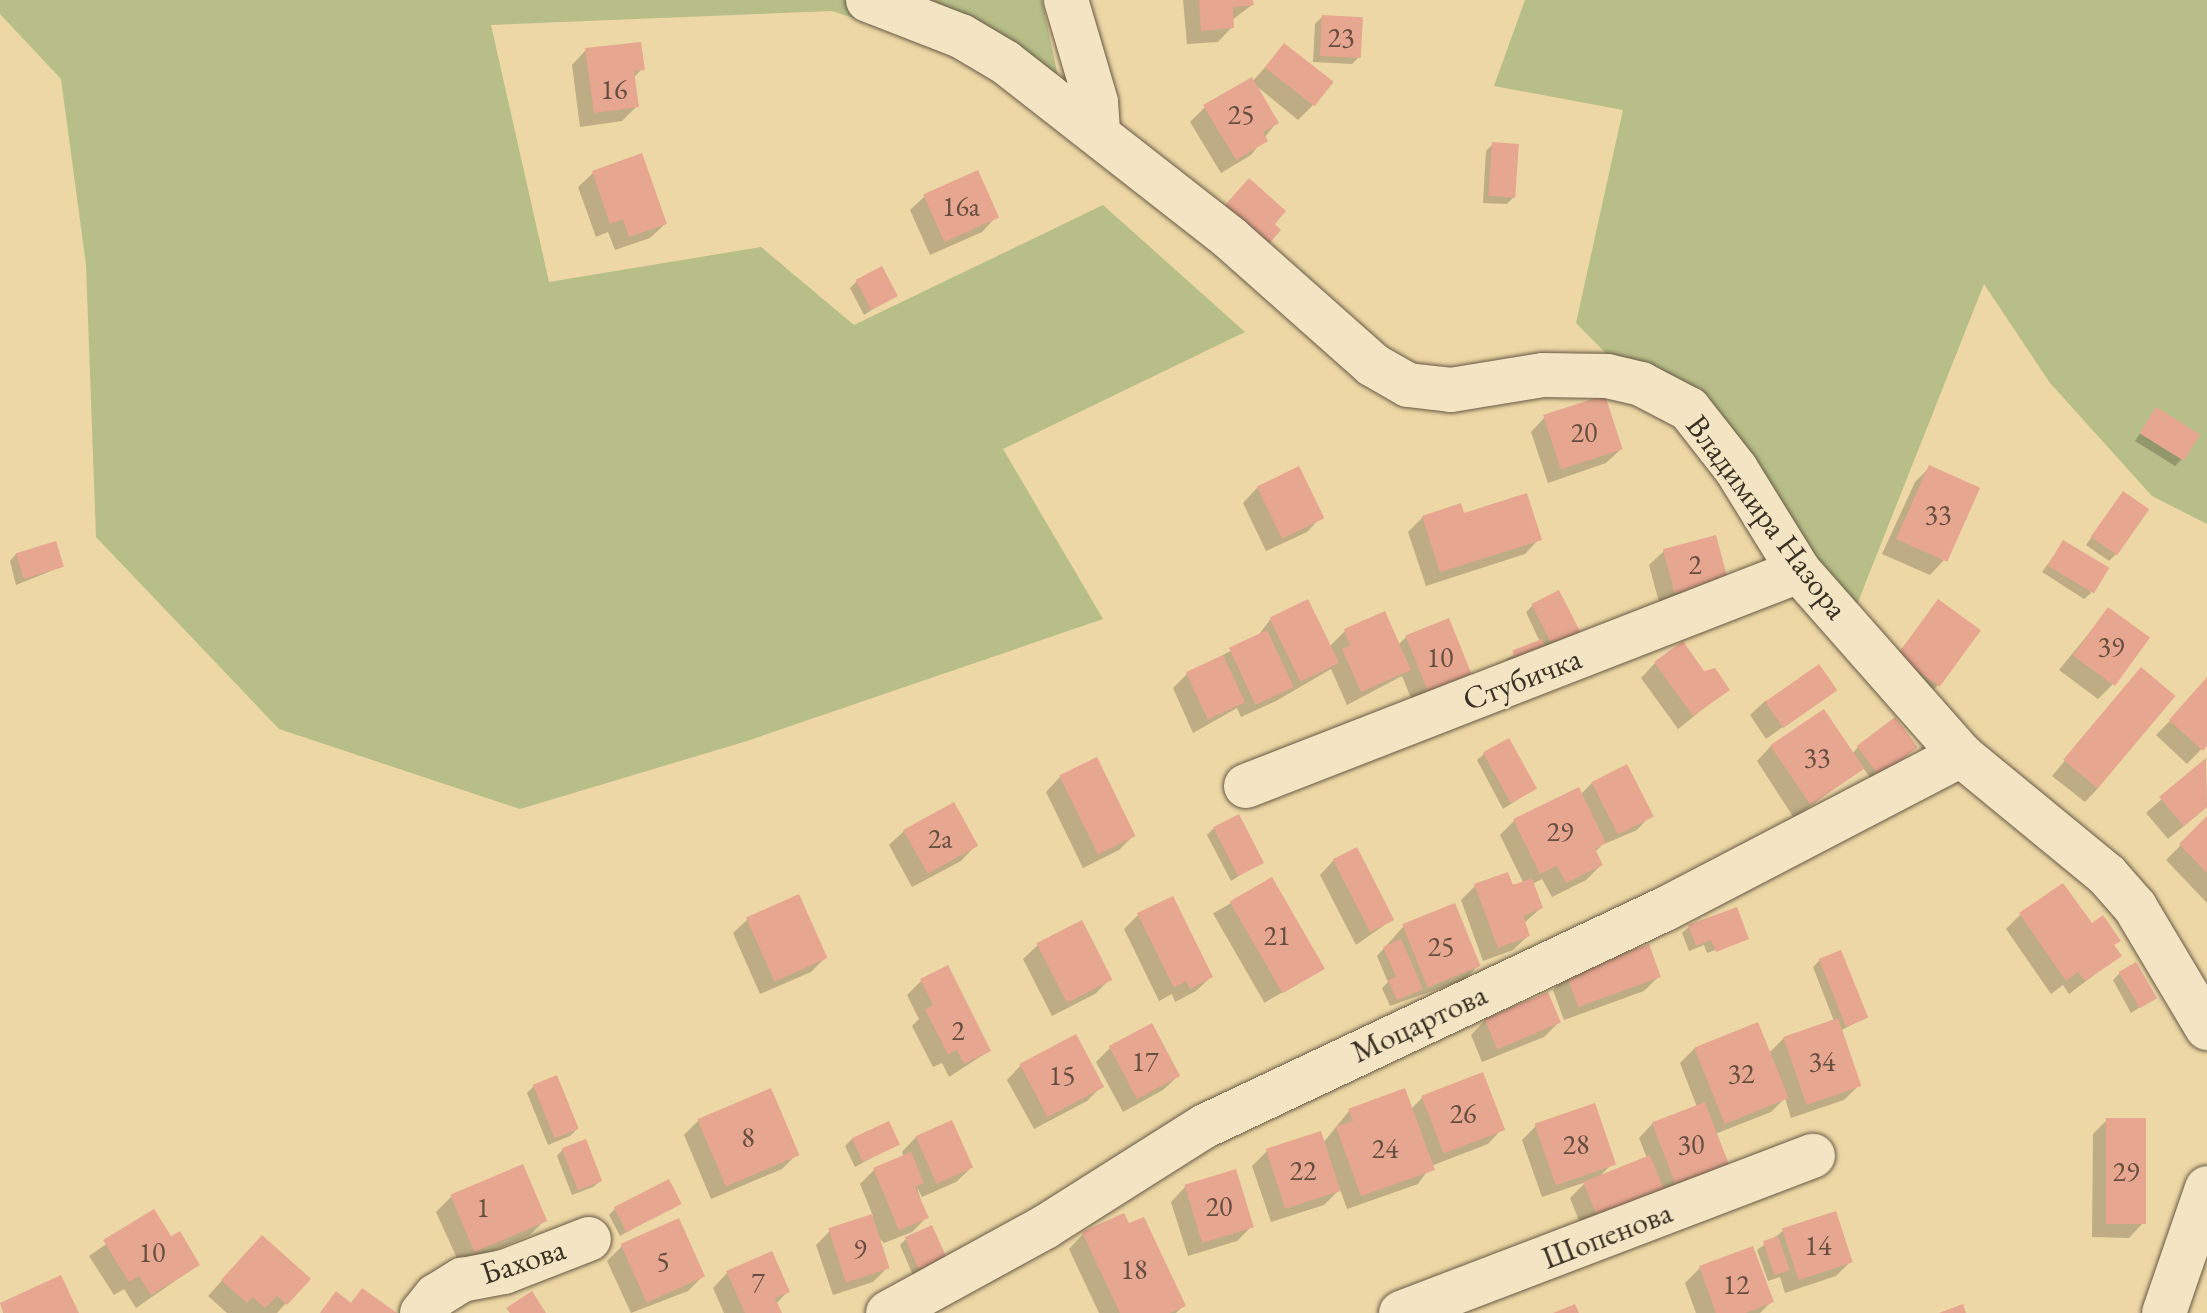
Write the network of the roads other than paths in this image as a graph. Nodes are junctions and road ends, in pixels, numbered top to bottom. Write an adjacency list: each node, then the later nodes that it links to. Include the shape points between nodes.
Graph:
1 (868, 0): 3 (street, Владимира Назора, via 961,36)
2 (1066, 0): 3 (street, via 1096,102)
3 (1098, 132): 4 (street, Владимира Назора, via 1230,238 1373,365 1408,385 1451,390 1543,375 1607,376 1641,384 1689,409 1736,469)
4 (1799, 571): 5 (street, Владимира Назора); 6 (street, Стубичка)
5 (1961, 755): 7 (street, Владимира Назора, via 2107,875 2135,907); 12 (street, Моцартова, via 1665,909 1205,1126 1045,1227)
6 (1246, 786)
7 (2207, 1028)
8 (1813, 1156): 13 (street, Шопенова)
9 (2207, 1188): 14 (street)
10 (589, 1239): 11 (street, Бахова, via 504,1272 462,1280 436,1296)
11 (422, 1313)
12 (888, 1313)
13 (1401, 1313)
14 (2164, 1313)

